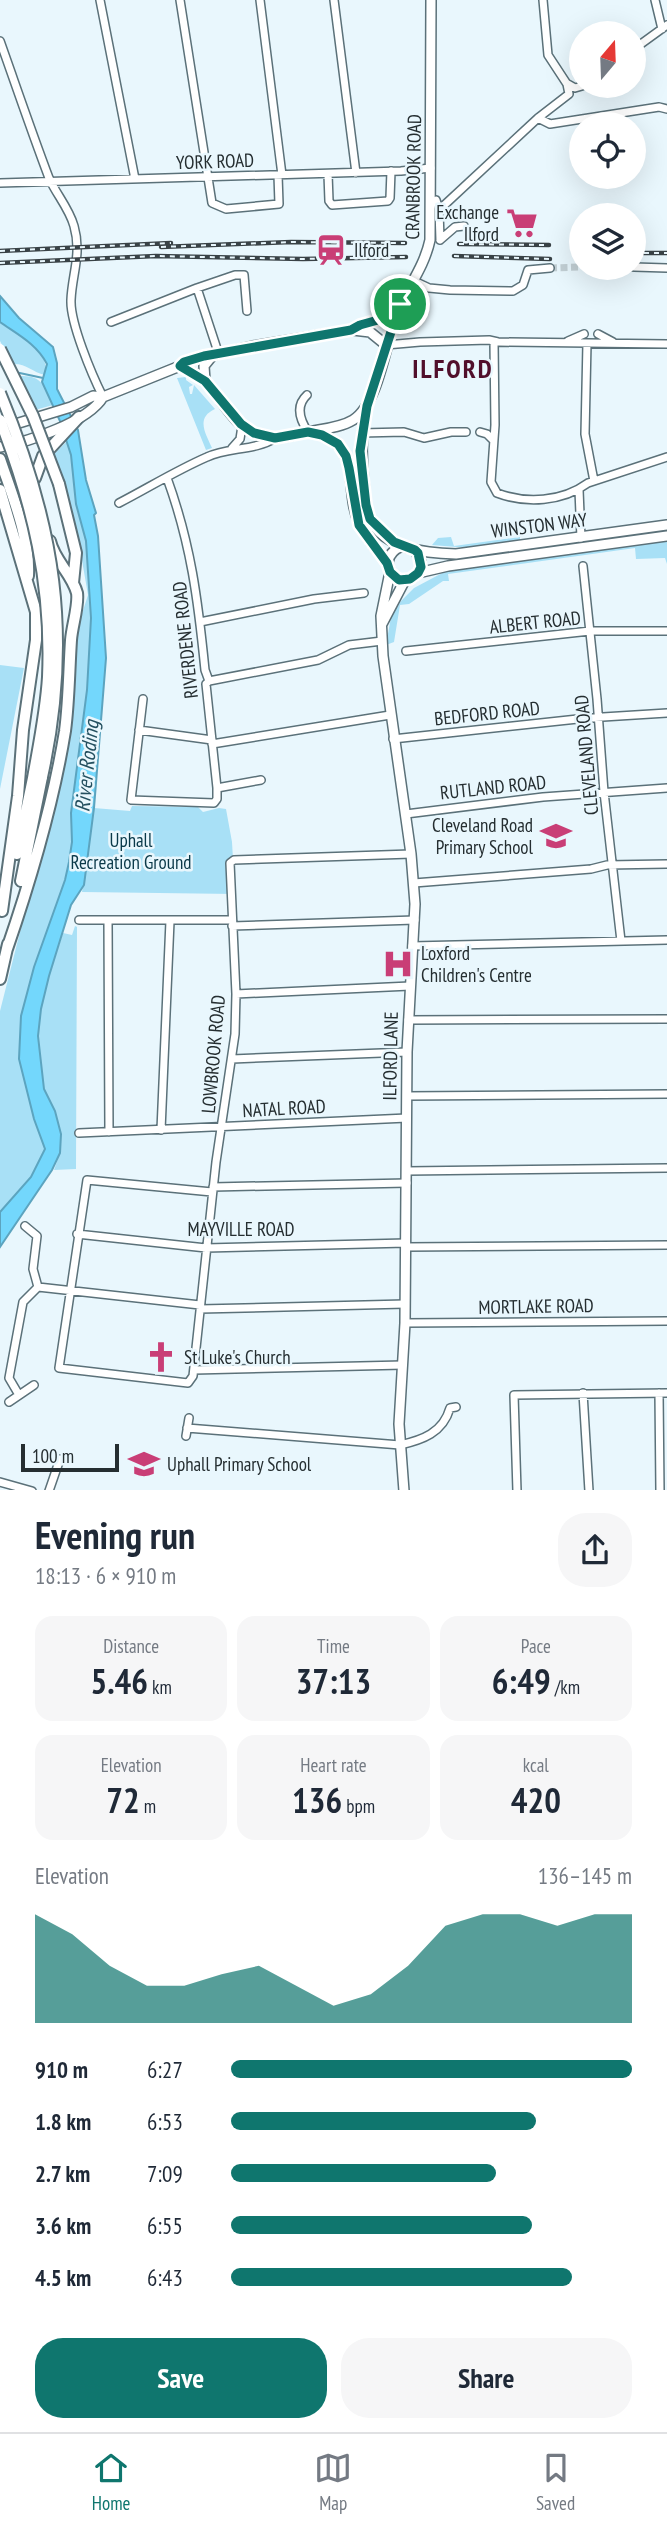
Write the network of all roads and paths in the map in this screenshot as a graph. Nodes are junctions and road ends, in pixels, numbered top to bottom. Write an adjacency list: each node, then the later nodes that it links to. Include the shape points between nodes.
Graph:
1 (100, 0): 20 (street)
2 (180, 0): 19 (street)
3 (260, 0): 18 (street)
4 (334, 0): 16 (street)
5 (431, 0): 14 (main road, CRANBROOK ROAD)
6 (542, 0): 11 (street, via 548,55)
7 (655, 0): 8 (street)
8 (665, 27): 9 (street)
9 (646, 40)
10 (0, 41): 21 (street)
11 (567, 84): 13 (street, via 568,95)
12 (667, 110): 13 (street, via 659,107 550,124)
13 (538, 118): 24 (street)
14 (431, 168): 15 (street, YORK ROAD); 30 (main road, CRANBROOK ROAD, via 430,240)
15 (391, 172): 16 (street, YORK ROAD); 17 (street, via 388,201 332,205)
16 (356, 173): 17 (street, YORK ROAD)
17 (328, 174): 18 (street, YORK ROAD)
18 (280, 175): 19 (street, YORK ROAD); 19 (street, via 279,204 226,209 212,203)
19 (208, 177): 20 (street, YORK ROAD)
20 (135, 179): 21 (street, YORK ROAD)
21 (50, 181): 22 (street, YORK ROAD); 50 (street, via 73,223 77,268 71,309)
22 (0, 183)
23 (436, 201): 24 (street)
24 (440, 214): 26 (street); 26 (street, via 440,240)
25 (464, 226): 26 (street)
26 (455, 228)
27 (646, 267): 29 (street)
28 (550, 268): 30 (street, via 528,270 523,285 513,291 429,288)
29 (667, 268)
30 (414, 281): 32 (main road, CRANBROOK ROAD)
31 (197, 288): 33 (street, via 244,275); 34 (street); 45 (street)
32 (400, 304): 35 (main road, via 378,320); 43 (main road, CRANBROOK ROAD)
33 (247, 310)
34 (111, 322)
35 (351, 330): 43 (main road, via 370,332); 45 (main road)
36 (584, 334): 39 (street)
37 (598, 334): 41 (street)
38 (494, 342): 39 (street); 43 (street); 62 (street)
39 (565, 343): 40 (street)
40 (587, 343): 41 (street); 70 (street, via 585,433)
41 (616, 344): 42 (street)
42 (667, 344)
43 (386, 345): 51 (main road, CRANBROOK ROAD)
44 (0, 349): 84 (highway, bridge, via 59,484 74,542)
45 (216, 355): 46 (main road); 47 (main road, via 204,366)
46 (180, 366): 47 (main road); 50 (main road)
47 (205, 381): 54 (main road)
48 (0, 393): 102 (highway, bridge, via 35,485 55,584 58,672 54,719)
49 (307, 396): 56 (street, via 300,403 300,412)
50 (103, 397): 52 (main road); 55 (main road)
51 (367, 406): 56 (main road, via 354,419); 59 (main road, CRANBROOK ROAD)
52 (79, 417): 63 (main road); 68 (highway, via 38,463)
53 (0, 420): 102 (highway, bridge, via 30,506 46,593 48,679)
54 (239, 422): 61 (main road, via 254,433); 65 (street, via 240,439)
55 (0, 428)
56 (308, 432): 61 (main road); 80 (main road, via 338,444 346,456 359,525)
57 (466, 432): 59 (street, via 424,438 404,432)
58 (480, 432): 62 (street)
59 (361, 433): 77 (main road, via 370,519)
60 (0, 435): 63 (highway, via 16,432)
61 (275, 438): 65 (street)
62 (492, 439): 72 (street, via 491,482 497,493 544,500)
63 (23, 443): 64 (main road); 68 (highway)
64 (0, 447)
65 (231, 449): 69 (street)
66 (667, 457): 70 (street)
67 (0, 458): 83 (highway, via 29,563)
68 (34, 478): 84 (highway, via 52,548)
69 (167, 478): 73 (street); 88 (street, RIVERDENE ROAD, via 184,525)
70 (594, 481): 72 (street)
71 (0, 490): 83 (highway)
72 (579, 490): 76 (street)
73 (119, 503)
74 (667, 525): 76 (main road, WINSTON WAY)
75 (667, 536): 81 (main road, WINSTON WAY)
76 (581, 538): 78 (main road, WINSTON WAY, via 456,554)
77 (401, 546): 78 (main road); 80 (main road, via 390,554)
78 (415, 550): 81 (main road, via 421,562)
79 (583, 566): 90 (street, CLEVELAND ROAD)
80 (389, 567): 82 (main road, via 395,578); 89 (main road, ILFORD LANE)
81 (418, 573): 82 (main road)
82 (405, 580): 89 (main road, ILFORD LANE)
83 (27, 582): 86 (highway)
84 (73, 583): 87 (highway, via 77,594)
85 (363, 593): 88 (street)
86 (36, 612): 87 (highway, via 43,619 60,622); 112 (highway)
87 (74, 612): 121 (highway, via 69,697 58,767)
88 (200, 622): 94 (street, RIVERDENE ROAD)
89 (382, 624): 92 (main road, ILFORD LANE)
90 (590, 631): 91 (street, ALBERT ROAD); 93 (street, ALBERT ROAD); 98 (street, CLEVELAND ROAD)
91 (667, 631)
92 (382, 641): 94 (street, via 349,645 318,660); 97 (main road, ILFORD LANE)
93 (406, 651)
94 (209, 681): 101 (street, RIVERDENE ROAD)
95 (143, 699): 99 (street)
96 (667, 713): 98 (street, BEDFORD ROAD)
97 (390, 715): 100 (main road, ILFORD LANE); 101 (street)
98 (598, 717): 100 (street, BEDFORD ROAD); 106 (street, CLEVELAND ROAD)
99 (139, 730): 101 (street); 104 (street, RIVERDENE ROAD, via 131,800 214,803)
100 (393, 739): 107 (main road, ILFORD LANE)
101 (212, 742): 104 (street, RIVERDENE ROAD)
102 (37, 777): 112 (highway); 121 (highway)
103 (261, 780): 104 (street)
104 (217, 789)
105 (667, 789): 106 (street, RUTLAND ROAD)
106 (604, 792): 107 (street, RUTLAND ROAD); 110 (street, CLEVELAND ROAD)
107 (406, 814): 108 (main road, ILFORD LANE)
108 (411, 854): 111 (main road, ILFORD LANE); 117 (street, LOWBROOK ROAD, via 234,860 230,863)
109 (667, 864): 110 (street)
110 (613, 867): 111 (street); 119 (street, CLEVELAND ROAD)
111 (414, 883): 116 (main road, ILFORD LANE)
112 (1, 916)
113 (79, 920): 114 (street)
114 (108, 920): 115 (street); 134 (street)
115 (170, 920): 117 (street); 133 (street)
116 (415, 920): 117 (street); 120 (main road, ILFORD LANE)
117 (232, 923): 124 (street, LOWBROOK ROAD)
118 (667, 940): 119 (street)
119 (621, 941): 120 (street)
120 (412, 946): 123 (main road, ILFORD LANE)
121 (7, 949): 122 (highway)
122 (0, 979)
123 (410, 986): 124 (street); 126 (main road, ILFORD LANE)
124 (236, 994): 128 (street, LOWBROOK ROAD)
125 (667, 1019): 126 (street)
126 (408, 1020): 127 (main road, ILFORD LANE)
127 (407, 1052): 128 (street); 130 (main road, ILFORD LANE)
128 (232, 1059): 132 (street, LOWBROOK ROAD)
129 (667, 1094): 130 (street)
130 (407, 1096): 131 (main road, ILFORD LANE)
131 (407, 1118): 132 (street, NATAL ROAD); 137 (main road, ILFORD LANE)
132 (222, 1126): 133 (street, NATAL ROAD); 139 (street, LOWBROOK ROAD)
133 (161, 1130): 134 (street, NATAL ROAD)
134 (109, 1132): 135 (street, NATAL ROAD)
135 (79, 1133)
136 (667, 1168): 137 (street)
137 (407, 1171): 138 (main road, ILFORD LANE)
138 (407, 1183): 139 (street); 142 (main road, ILFORD LANE)
139 (212, 1189): 141 (street, via 87,1180); 144 (street, LOWBROOK ROAD)
140 (25, 1226): 145 (street, via 37,1236 33,1269)
141 (77, 1234): 144 (street, MAYVILLE ROAD); 146 (street)
142 (406, 1245): 143 (street, MAYVILLE ROAD); 144 (street, MAYVILLE ROAD); 147 (main road, ILFORD LANE)
143 (667, 1245)
144 (206, 1248): 148 (street, LOWBROOK ROAD)
145 (38, 1287): 146 (street); 156 (street, via 23,1302 9,1378)
146 (70, 1290): 148 (street); 152 (street, LOWBROOK ROAD, via 58,1368 190,1382)
147 (405, 1304): 148 (street); 150 (main road, ILFORD LANE)
148 (200, 1307): 152 (street, LOWBROOK ROAD)
149 (667, 1321): 150 (street, MORTLAKE ROAD)
150 (405, 1323): 151 (main road, ILFORD LANE)
151 (403, 1365): 152 (street); 160 (main road, ILFORD LANE)
152 (194, 1370)
153 (34, 1385): 156 (street)
154 (583, 1393): 155 (street); 166 (street, via 514,1395); 167 (street)
155 (663, 1393): 168 (street)
156 (19, 1395): 157 (street)
157 (9, 1402)
158 (456, 1407): 160 (street, via 450,1408 432,1434)
159 (189, 1419): 160 (street, via 187,1432)
160 (400, 1445): 165 (main road, ILFORD LANE)
161 (60, 1459): 164 (street)
162 (0, 1482): 163 (street)
163 (32, 1490)
164 (49, 1490)
165 (404, 1490)
166 (517, 1490)
167 (589, 1490)
168 (660, 1490)

